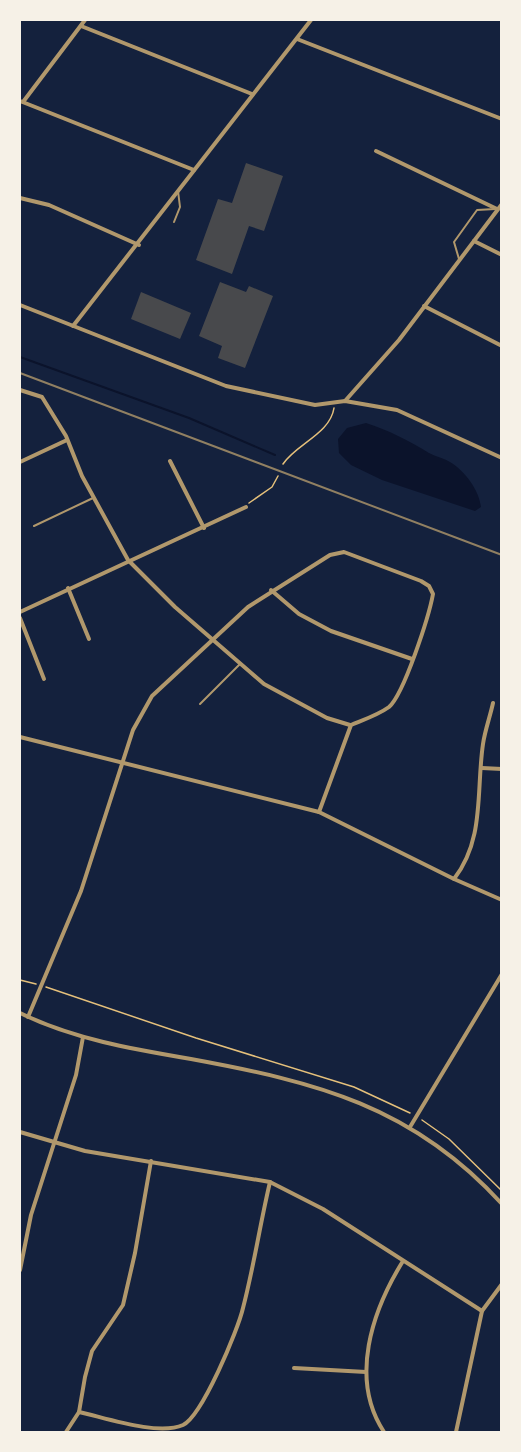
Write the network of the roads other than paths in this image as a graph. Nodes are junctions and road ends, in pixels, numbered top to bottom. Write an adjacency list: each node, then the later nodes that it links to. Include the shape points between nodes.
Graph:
1 (85, 20): 3 (street)
2 (311, 20): 4 (street)
3 (81, 26): 5 (street); 6 (street)
4 (297, 39): 5 (street); 7 (street)
5 (252, 94): 9 (street)
6 (21, 102): 9 (street)
7 (501, 119)
8 (376, 151): 13 (street)
9 (194, 170): 10 (street)
10 (178, 191): 14 (lane, via 180,207); 16 (street)
11 (20, 198): 16 (street, via 50,205)
12 (501, 204): 13 (street)
13 (497, 209): 15 (street); 18 (lane, via 477,210 464,226 454,242)
14 (174, 222)
15 (474, 241): 17 (street); 18 (street)
16 (139, 245): 21 (street)
17 (501, 255)
18 (459, 259): 20 (street)
19 (20, 305): 21 (street)
20 (424, 306): 22 (street); 24 (street)
21 (73, 326): 24 (street, via 244,392 315,405)
22 (501, 346)
23 (20, 390): 25 (street, via 42,398)
24 (345, 401): 26 (street, via 397,410)
25 (67, 440): 28 (street); 29 (street)
26 (501, 458)
27 (170, 461): 32 (street)
28 (20, 462)
29 (94, 497): 31 (lane); 33 (street)
30 (246, 507): 32 (street)
31 (34, 526)
32 (204, 528): 33 (street)
33 (128, 560): 34 (street); 39 (street)
34 (68, 588): 36 (street); 38 (street)
35 (271, 590): 39 (street); 40 (street, via 299,614 331,631); 40 (street, via 344,552 421,581 433,594)
36 (20, 612)
37 (20, 618): 42 (street)
38 (89, 639)
39 (211, 639): 41 (street); 47 (street, via 144,706)
40 (412, 659): 45 (street, via 396,699 374,716)
41 (240, 664): 44 (lane); 45 (street, via 289,699)
42 (44, 679)
43 (493, 703): 48 (street)
44 (200, 704)
45 (351, 725): 50 (street)
46 (20, 737): 47 (street)
47 (121, 763): 50 (street); 55 (street, via 93,856)
48 (482, 768): 49 (street); 51 (street, via 477,830)
49 (501, 770)
50 (319, 812): 51 (street)
51 (454, 879): 52 (street)
52 (501, 900)
53 (501, 974): 57 (street)
54 (20, 1013): 55 (street)
55 (28, 1017): 56 (street)
56 (83, 1037): 57 (street, via 291,1078); 59 (street, via 76,1075)
57 (410, 1126): 62 (street, via 464,1165)
58 (20, 1132): 59 (street)
59 (53, 1143): 60 (street); 64 (street, via 31,1215)
60 (151, 1161): 61 (street); 69 (street, via 123,1305 92,1351)
61 (270, 1182): 63 (street, via 323,1209); 69 (street, via 243,1310 201,1405 185,1424 169,1428)
62 (501, 1204)
63 (403, 1261): 66 (street); 68 (street, via 384,1292 374,1319)
64 (20, 1270)
65 (501, 1284): 66 (street)
66 (482, 1311): 72 (street)
67 (294, 1368): 68 (street)
68 (366, 1372): 71 (street, via 374,1417)
69 (79, 1412): 70 (street)
70 (66, 1432)
71 (384, 1432)
72 (456, 1432)

